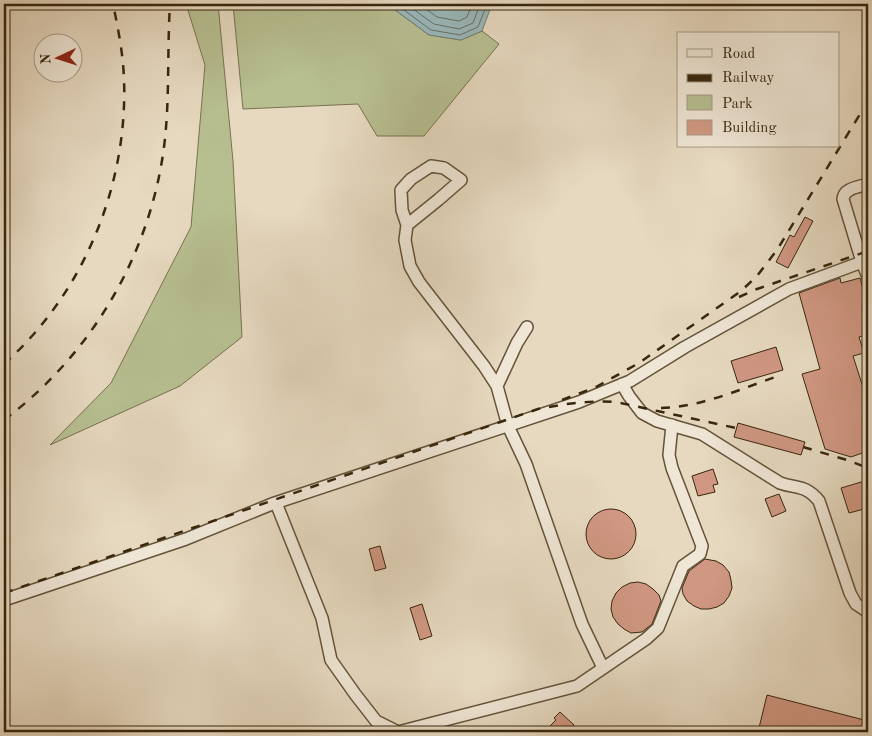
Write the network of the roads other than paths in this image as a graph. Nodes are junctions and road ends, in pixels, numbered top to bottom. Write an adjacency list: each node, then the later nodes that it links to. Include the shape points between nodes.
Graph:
1 (868, 184): 3 (lane, via 843,195)
2 (407, 225): 2 (lane, via 438,200 461,180 444,168 431,166 410,179 401,190); 7 (lane, via 405,240 410,266)
3 (864, 256): 4 (lane); 6 (lane, via 789,289)
4 (868, 277)
5 (527, 327): 7 (lane)
6 (622, 384): 8 (lane, via 642,413); 9 (lane)
7 (497, 386): 9 (lane)
8 (672, 425): 12 (lane, via 702,434 780,482 813,493 819,501 850,593 856,604); 13 (lane, via 669,455 702,546 700,554 682,566 658,628)
9 (508, 426): 10 (lane); 13 (lane, via 526,464 582,624)
10 (276, 503): 11 (lane, via 186,539); 14 (lane, via 322,618 331,660 376,722)
11 (4, 600)
12 (868, 612)
13 (603, 668): 14 (lane, via 577,686)
14 (398, 732)

